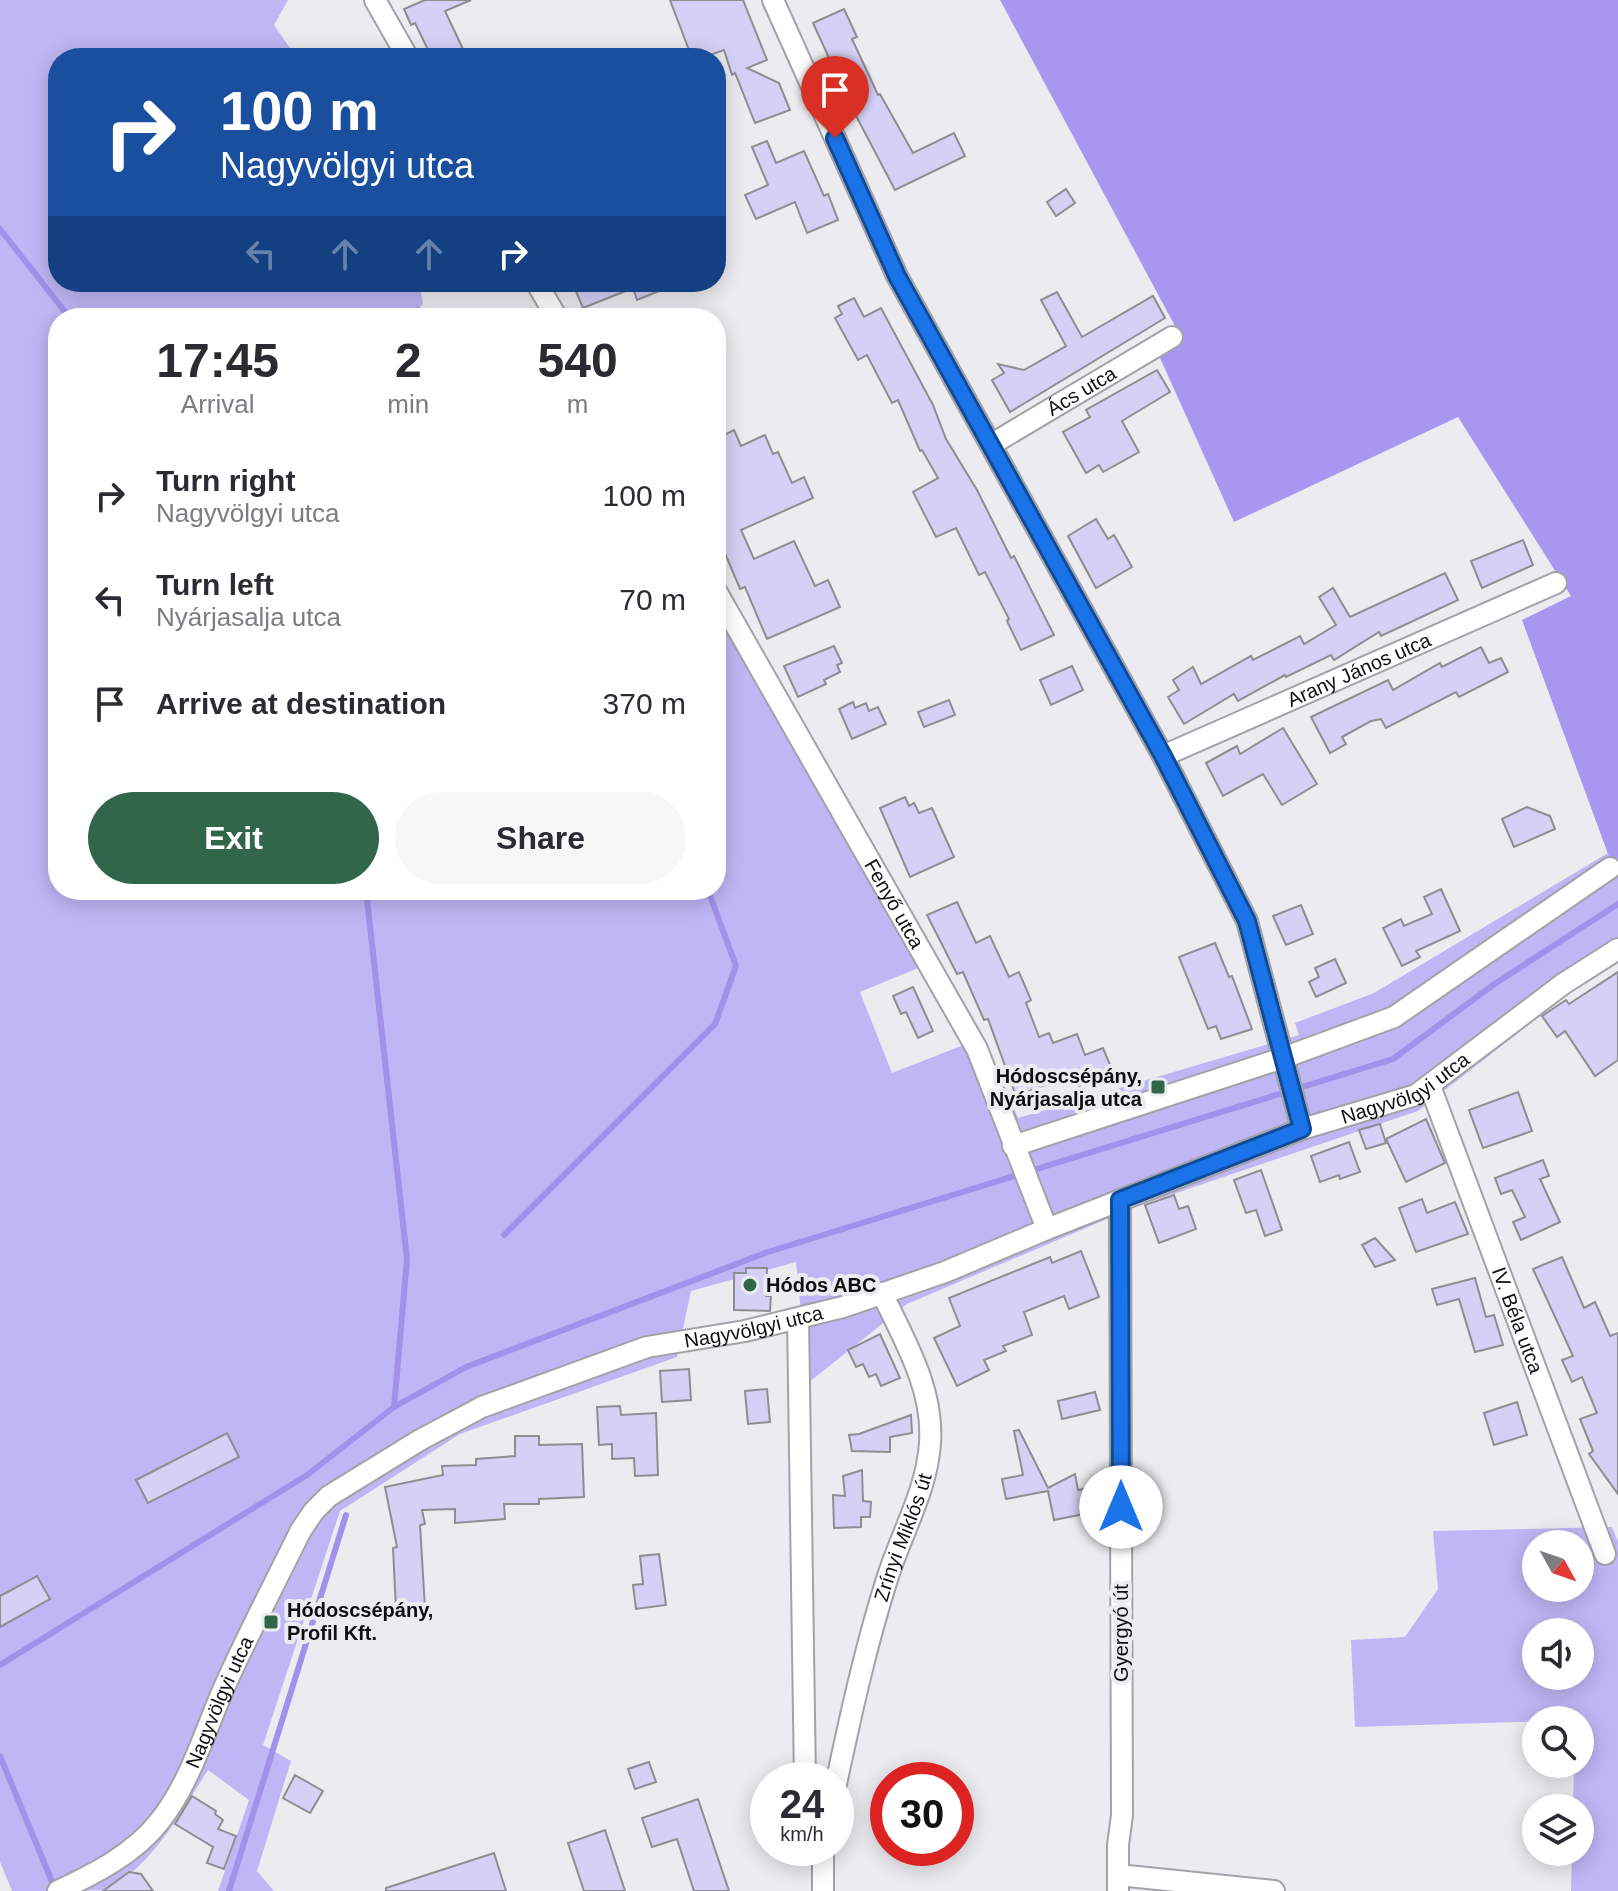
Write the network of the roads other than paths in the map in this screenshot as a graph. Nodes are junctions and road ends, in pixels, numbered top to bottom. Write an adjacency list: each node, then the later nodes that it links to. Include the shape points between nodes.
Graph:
1 (375, 0): 3 (street)
2 (773, 0): 5 (street, via 897,276)
3 (402, 48)
4 (1172, 337): 5 (street, Ács utca)
5 (992, 444): 8 (street)
6 (1556, 583): 8 (street, Arany János utca)
7 (726, 609): 14 (street, Fenyő utca, via 977,1049)
8 (1163, 756): 11 (street, via 1247,921)
9 (1610, 868): 11 (street, via 1394,1017)
10 (1618, 949): 12 (street, Nagyvölgyi utca, via 1563,984)
11 (1283, 1058): 13 (street); 14 (street)
12 (1430, 1086): 13 (street, Nagyvölgyi utca, via 1416,1095); 19 (street, IV. Béla utca)
13 (1302, 1129): 15 (street, Nagyvölgyi utca)
14 (1020, 1165): 16 (street, Fenyő utca)
15 (1120, 1200): 16 (street, Nagyvölgyi utca); 23 (street, Gyergyó út)
16 (1047, 1229): 17 (street, Nagyvölgyi utca)
17 (882, 1293): 18 (street, Nagyvölgyi utca); 21 (street, Zrínyi Miklós út, via 918,1370 930,1443 915,1511 889,1573 860,1673)
18 (798, 1319): 20 (street); 24 (street, Nagyvölgyi utca, via 647,1347 482,1407 329,1496 301,1530 160,1822 123,1854)
19 (1605, 1554)
20 (805, 1762)
21 (841, 1762)
22 (823, 1866): 25 (street)
23 (1118, 1883): 26 (street, Gyergyó út)
24 (63, 1888)
25 (823, 1891)
26 (1274, 1891)

